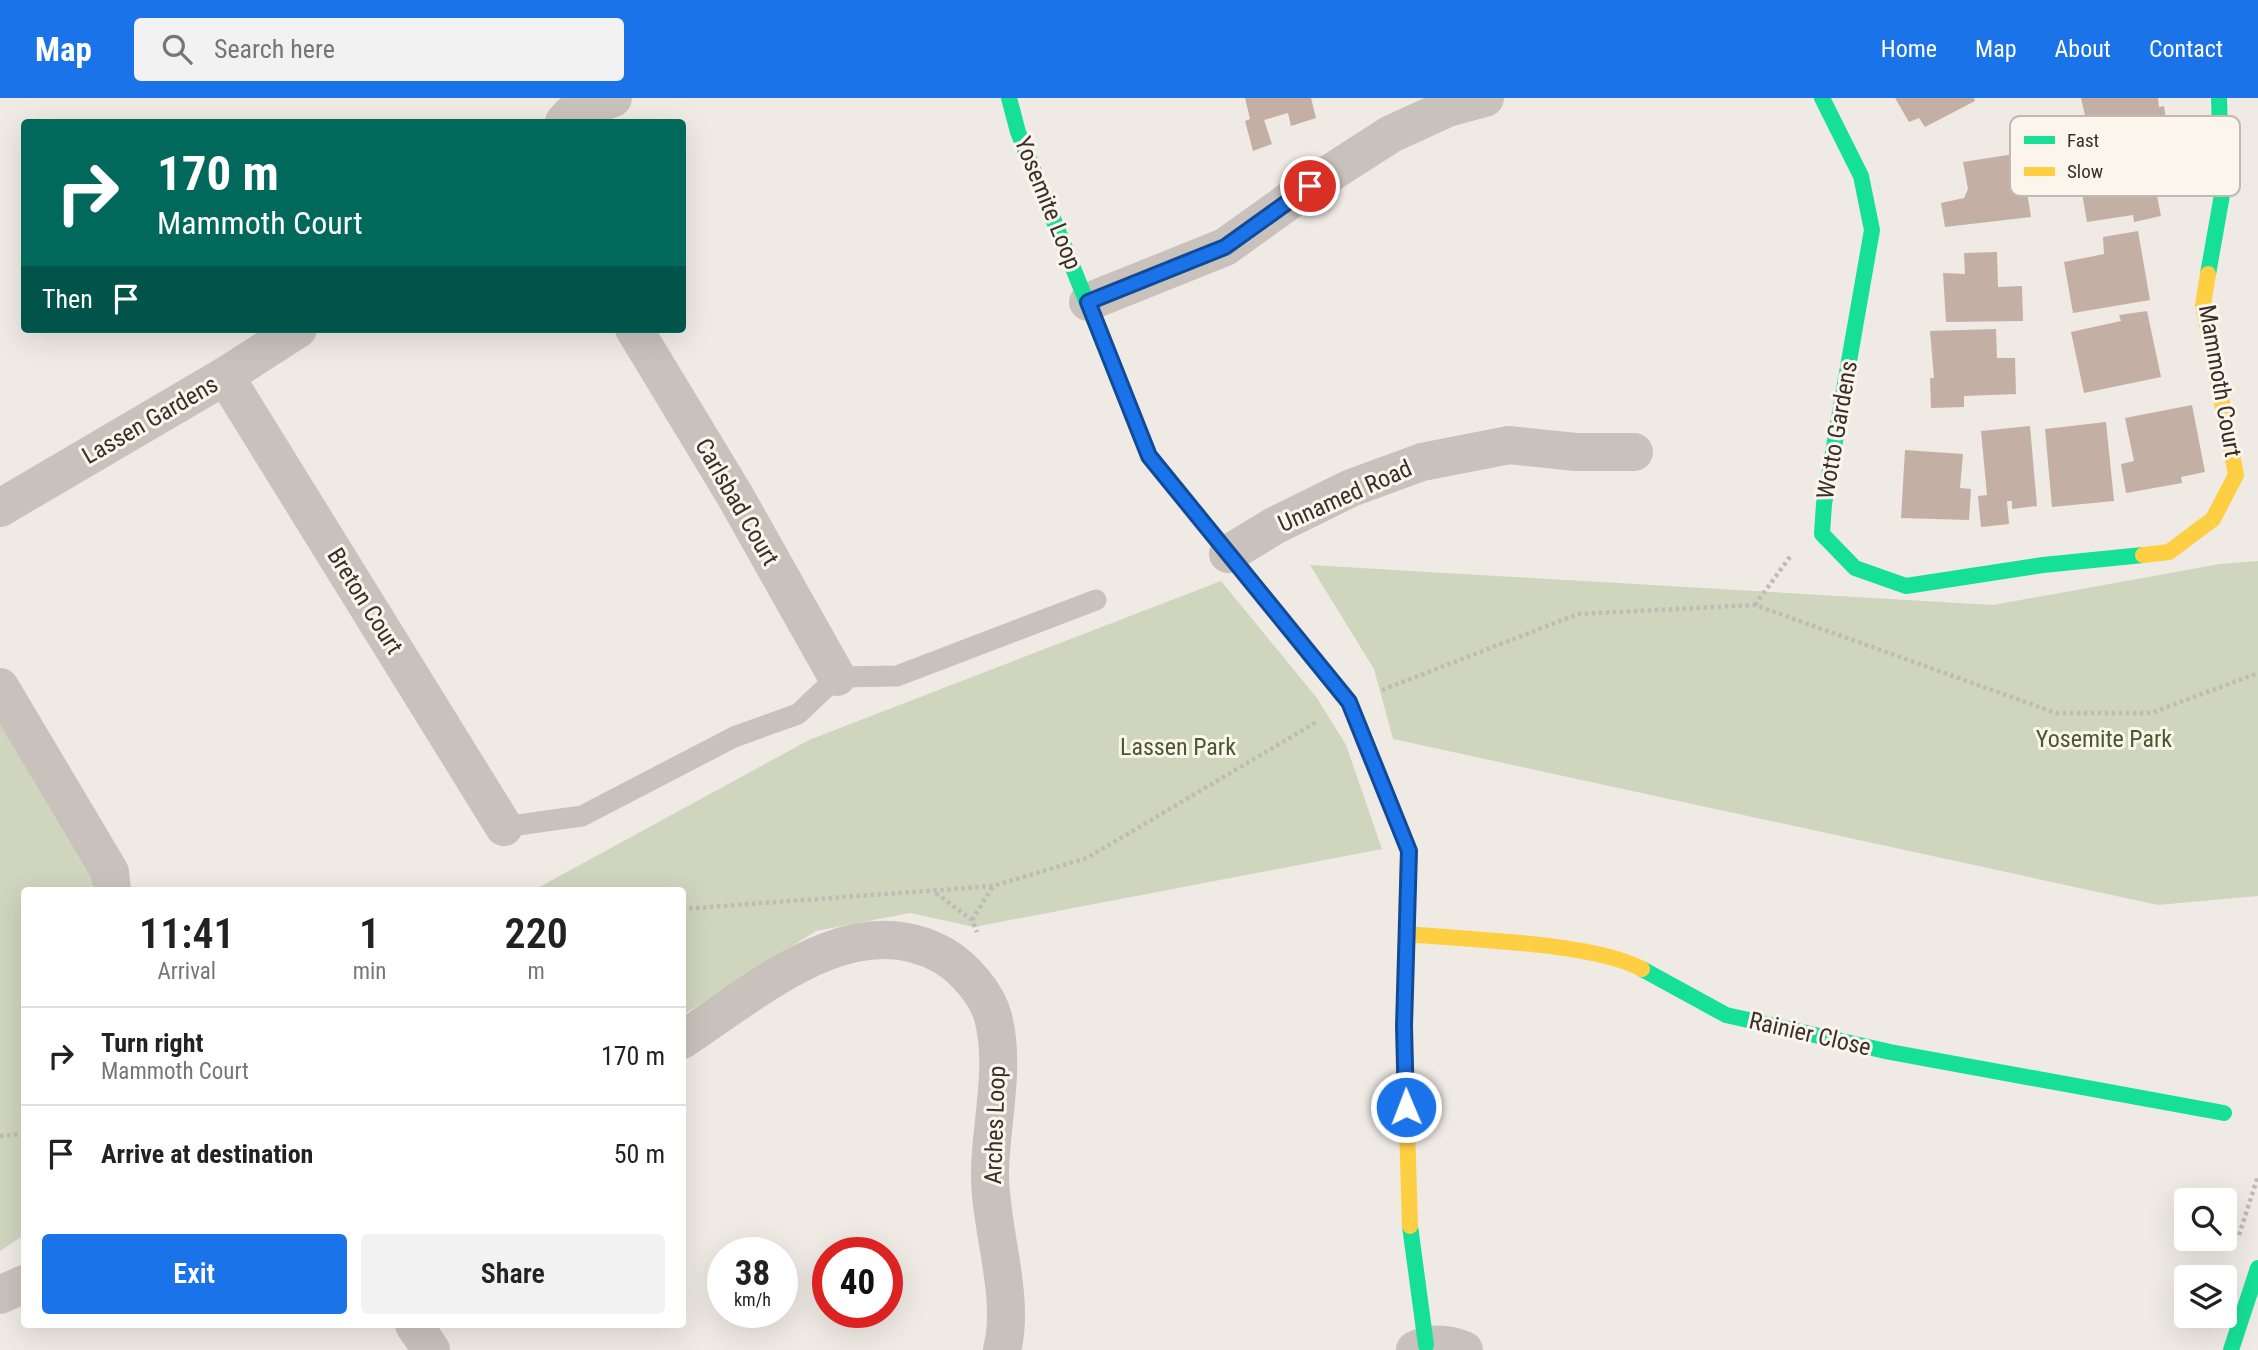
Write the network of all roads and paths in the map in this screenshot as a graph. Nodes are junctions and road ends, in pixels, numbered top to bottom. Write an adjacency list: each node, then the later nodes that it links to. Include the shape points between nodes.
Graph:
1 (612, 98): 7 (street)
2 (1010, 98): 9 (street, Yosemite Loop, via 1018,132)
3 (1485, 98): 9 (street, via 1448,108 1391,134 1225,247)
4 (1822, 98): 16 (street, Wotto Gardens, via 1861,176 1872,230 1822,534 1855,568 1906,586)
5 (2219, 98): 6 (street, Mammoth Court)
6 (2220, 116)
7 (567, 119)
8 (2222, 196): 16 (street, Mammoth Court, via 2203,305 2236,475 2213,519 2169,552)
9 (1088, 302): 15 (street, Yosemite Loop, via 1149,456)
10 (292, 333): 12 (street, Lassen Gardens)
11 (636, 333): 19 (street, Carlsbad Court)
12 (225, 376): 14 (street, Lassen Gardens); 22 (street, Breton Court)
13 (1634, 453): 15 (street, Unnamed Road, via 1509,445 1422,462 1351,488)
14 (0, 508)
15 (1228, 554): 21 (street, Yosemite Loop)
16 (2043, 565)
17 (1096, 600): 19 (lane, via 897,676)
18 (2258, 673): 21 (path, via 2151,713 2056,713 1755,604 1577,614)
19 (837, 677): 22 (lane, via 798,714 734,737 582,816)
20 (0, 687): 24 (street, via 110,872)
21 (1349, 702): 23 (path, via 1087,858); 28 (street, Yosemite Loop, via 1409,851)
22 (505, 827)
23 (993, 886): 25 (path); 27 (path)
24 (112, 887)
25 (936, 892): 26 (path); 27 (path)
26 (686, 909)
27 (972, 920): 29 (path)
28 (1407, 934): 31 (street, Rainier Close, via 1623,959 1726,1015 1891,1052); 42 (street, Yosemite Loop, via 1404,1026 1410,1242)
29 (984, 973): 30 (street, Arches Loop, via 929,947 897,939 839,946 807,959); 44 (street, Arches Loop, via 998,1051 990,1173 1005,1322)
30 (686, 1037)
31 (2224, 1113)
32 (21, 1134): 34 (path)
33 (0, 1136): 34 (path)
34 (7, 1136): 35 (path)
35 (0, 1142)
36 (2258, 1176): 37 (path)
37 (2237, 1242)
38 (2258, 1268): 46 (street)
39 (21, 1285): 40 (street)
40 (0, 1295)
41 (416, 1328): 43 (street)
42 (1421, 1347): 45 (street, via 1445,1344)
43 (431, 1350)
44 (1002, 1350)
45 (1464, 1350)
46 (2231, 1350)

